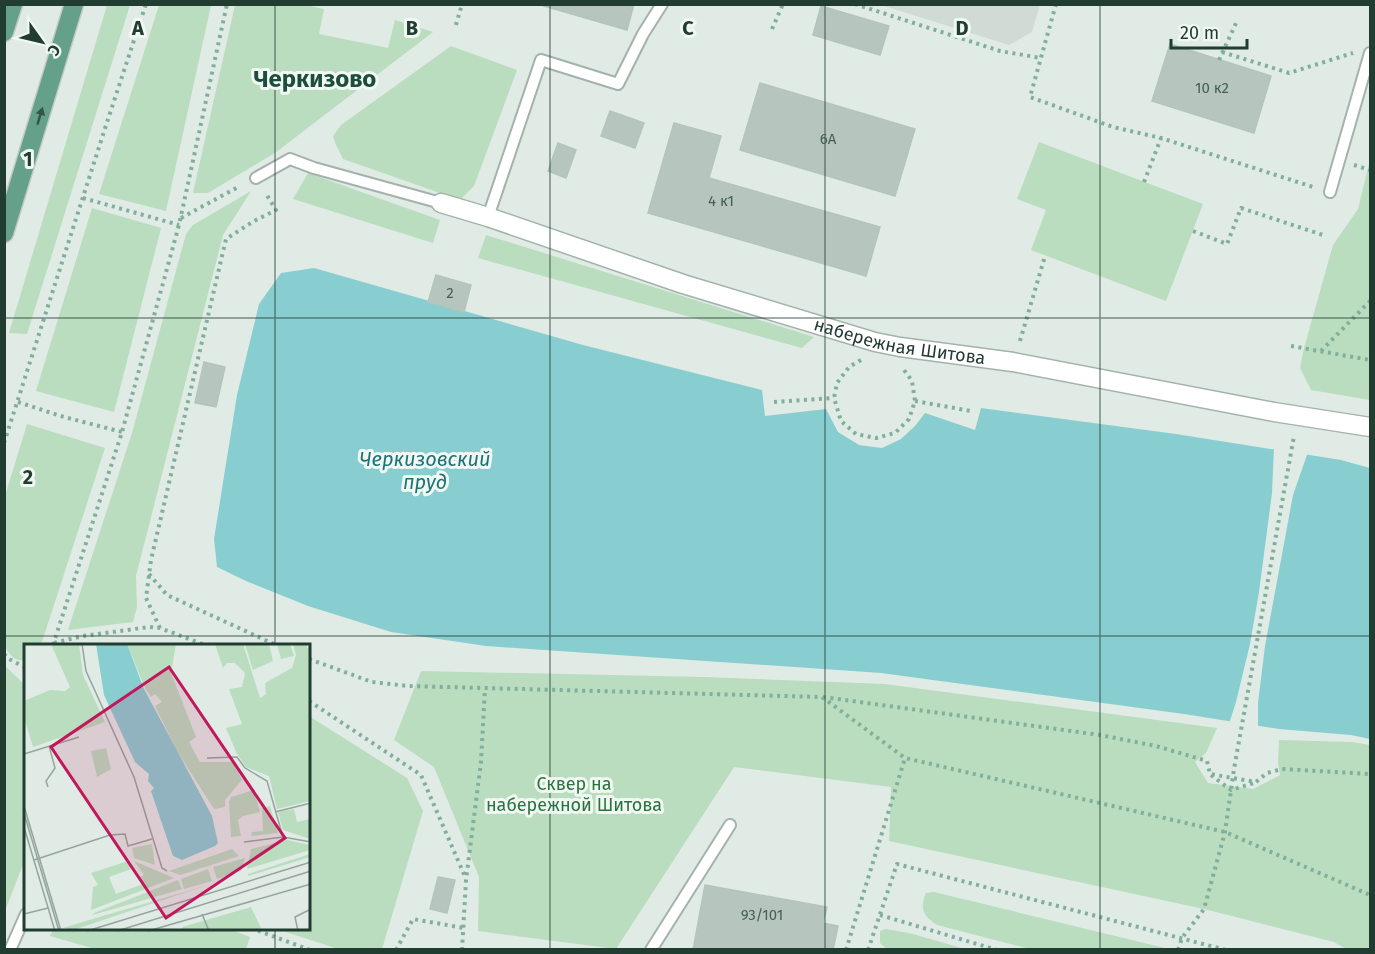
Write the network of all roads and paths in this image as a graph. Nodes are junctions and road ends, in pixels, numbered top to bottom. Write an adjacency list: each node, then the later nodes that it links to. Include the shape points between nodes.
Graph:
1 (13, 4): 13 (main road)
2 (74, 4): 31 (main road, one-way to 2)
3 (146, 4): 24 (path)
4 (227, 4): 28 (path)
5 (462, 4): 11 (path)
6 (662, 4): 27 (lane, via 618,84 541,60)
7 (783, 4): 12 (path)
8 (855, 4): 16 (path, via 1000,51)
9 (1056, 4): 16 (path)
10 (1237, 21): 14 (path)
11 (456, 25)
12 (772, 29)
13 (4, 32)
14 (1222, 52): 15 (path, via 1289,73); 17 (path)
15 (1365, 52): 23 (lane)
16 (1041, 58): 18 (path, via 1030,97 1113,127)
17 (1219, 60)
18 (1161, 138): 22 (path); 23 (path)
19 (1350, 164): 20 (path)
20 (1371, 170)
21 (256, 178): 25 (lane, via 290,159); 28 (path)
22 (1144, 182)
23 (1330, 192)
24 (83, 198): 29 (path); 43 (path)
25 (441, 202): 27 (street, набережная Шитова)
26 (276, 210): 50 (path, via 226,238)
27 (488, 217): 38 (street, набережная Шитова, via 683,284 874,342)
28 (180, 218): 29 (path)
29 (179, 225): 48 (path)
30 (1193, 231): 32 (path, via 1227,244 1241,208)
31 (4, 232)
32 (1323, 235)
33 (1045, 256): 40 (path)
34 (1371, 301): 36 (path)
35 (1291, 346): 36 (path)
36 (1321, 351): 39 (path)
37 (868, 356): 41 (path, via 849,367 837,383)
38 (900, 356): 40 (street, набережная Шитова); 42 (path, via 912,381)
39 (1371, 360)
40 (1013, 362): 47 (street, набережная Шитова)
41 (834, 398): 42 (path, via 842,421 856,434 876,438 895,433 909,420); 44 (path)
42 (915, 401): 45 (path)
43 (18, 402): 48 (path); 49 (path)
44 (774, 402)
45 (971, 411)
46 (1296, 426): 64 (path)
47 (1371, 427)
48 (122, 432): 52 (path)
49 (4, 443)
50 (149, 574): 51 (path, via 146,598); 54 (path, via 167,595)
51 (160, 628): 52 (path, via 83,636); 53 (path)
52 (53, 644)
53 (198, 644)
54 (274, 644)
55 (4, 654): 57 (path)
56 (310, 658): 58 (path, via 372,682)
57 (24, 667)
58 (485, 689): 59 (path); 69 (path, via 481,762)
59 (822, 697): 61 (path); 62 (path, via 1156,746 1208,761)
60 (310, 702): 69 (path, via 421,774)
61 (905, 758): 68 (path); 81 (path)
62 (1210, 774): 64 (path); 66 (path)
63 (1371, 774): 65 (path, via 1282,769 1267,773)
64 (1233, 779): 65 (path); 66 (path)
65 (1256, 782): 66 (path)
66 (1231, 790): 68 (path)
67 (730, 825): 80 (lane)
68 (1225, 832): 70 (path); 75 (path, via 1204,909)
69 (466, 880): 73 (path)
70 (1371, 895)
71 (880, 915): 75 (path, via 897,864); 82 (path); 83 (path)
72 (24, 918): 76 (lane)
73 (464, 928): 78 (path, via 413,919); 79 (path)
74 (256, 930): 77 (path)
75 (1182, 938): 84 (path); 85 (path)
76 (10, 950)
77 (310, 950)
78 (396, 950)
79 (462, 950)
80 (651, 950)
81 (846, 950)
82 (868, 950)
83 (997, 950)
84 (1178, 950)
85 (1226, 950)

